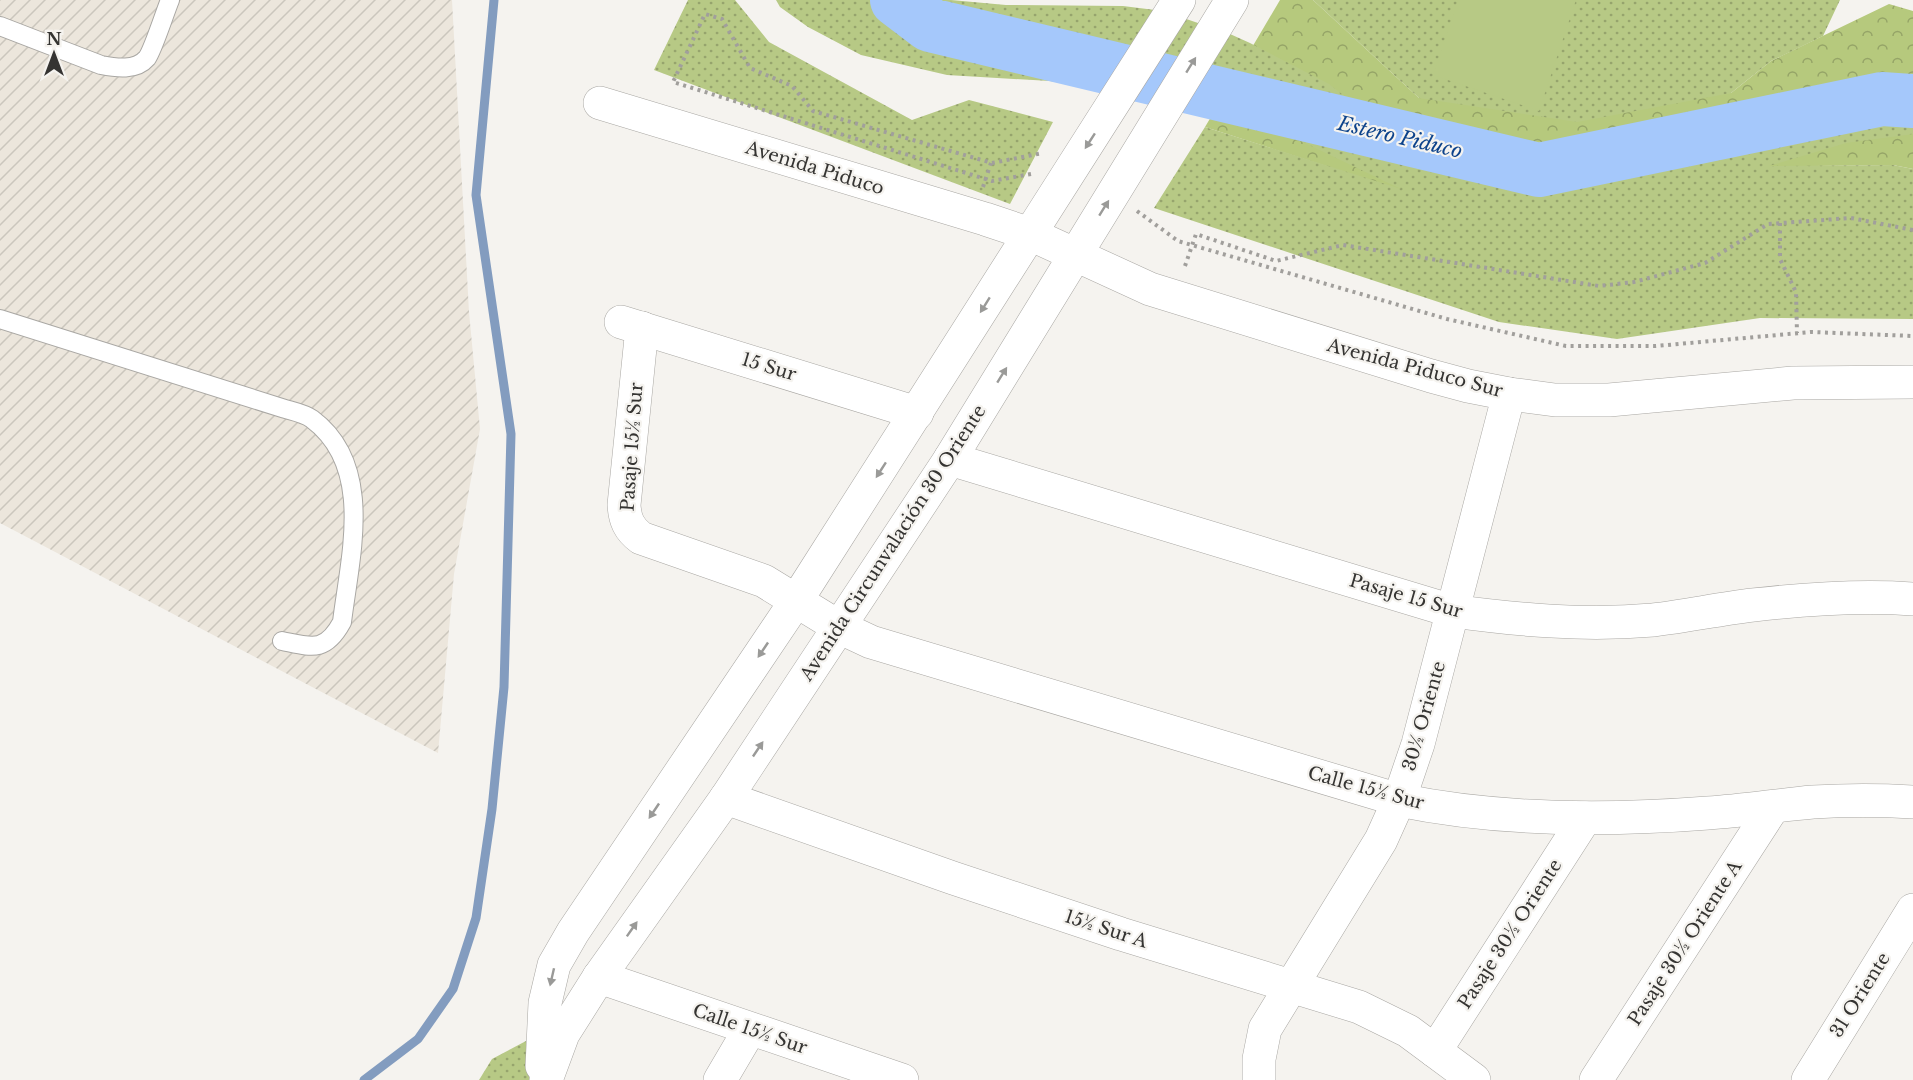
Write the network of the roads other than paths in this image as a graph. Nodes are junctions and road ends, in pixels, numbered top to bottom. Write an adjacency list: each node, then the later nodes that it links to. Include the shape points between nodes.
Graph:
1 (170, 0): 4 (lane, via 147,58 135,66 119,69 101,66)
2 (1179, 0): 6 (street, Avenida Circunvalación 30 Oriente, one-way to 6)
3 (1232, 0): 7 (street, Avenida Circunvalación 30 Oriente, one-way to 3)
4 (0, 26)
5 (600, 103): 6 (street, Avenida Piduco)
6 (1030, 234): 7 (street, Avenida Piduco); 12 (street, Avenida Circunvalación 30 Oriente, one-way to 12)
7 (1076, 254): 11 (street, Avenida Piduco Sur, via 1150,289 1431,376); 13 (street, Avenida Circunvalación 30 Oriente, one-way to 7)
8 (0, 319): 18 (lane, via 282,408 310,418 329,434 342,457 354,509 342,622 334,636 320,646)
9 (631, 325): 12 (street, 15 Sur); 15 (street, Pasaje 15½ Sur, via 624,505 629,525 641,538 764,581)
10 (1913, 382): 11 (street, Avenida Piduco Sur, via 1793,383 1609,400 1555,400)
11 (1509, 394): 16 (street, 30½ Oriente)
12 (917, 412): 15 (street, Avenida Circunvalación 30 Oriente, one-way to 15)
13 (950, 459): 16 (street, Pasaje 15 Sur); 17 (street, Avenida Circunvalación 30 Oriente)
14 (1913, 599): 16 (street, Pasaje 15 Sur, via 1805,600 1610,622 1509,619)
15 (796, 601): 17 (street, Pasaje 15½ Sur); 29 (street, Avenida Circunvalación 30 Oriente, one-way to 29, via 554,965 545,1003)
16 (1452, 611): 20 (street, 30½ Oriente, via 1418,744)
17 (839, 627): 19 (street, Avenida Circunvalación 30 Oriente, one-way to 17); 20 (street, Calle 15½ Sur, via 877,644)
18 (282, 641)
19 (726, 798): 25 (street, Avenida Circunvalación 30 Oriente, one-way to 19); 26 (street, 15½ Sur A, via 1121,934)
20 (1399, 800): 23 (street, Calle 15½ Sur, via 1469,812); 26 (street, 30½ Oriente, via 1368,863)
21 (1913, 802): 22 (street, Calle 15½ Sur, via 1842,801)
22 (1773, 807): 23 (street, Calle 15½ Sur); 34 (street, Pasaje 30½ Oriente A)
23 (1585, 818): 28 (street, Pasaje 30½ Oriente)
24 (1913, 910): 35 (street, 31 Oriente)
25 (599, 977): 27 (street, Calle 15½ Sur); 29 (street, Avenida Circunvalación 30 Oriente, via 563,1034)
26 (1291, 986): 28 (street, 15½ Sur A, via 1379,1016); 32 (street, 30½ Oriente, via 1265,1029)
27 (750, 1029): 30 (street); 31 (street, Calle 15½ Sur)
28 (1434, 1051): 33 (street, 15½ Sur A)
29 (545, 1080)
30 (720, 1080)
31 (902, 1080)
32 (1259, 1080)
33 (1474, 1080)
34 (1596, 1080)
35 (1808, 1080)

